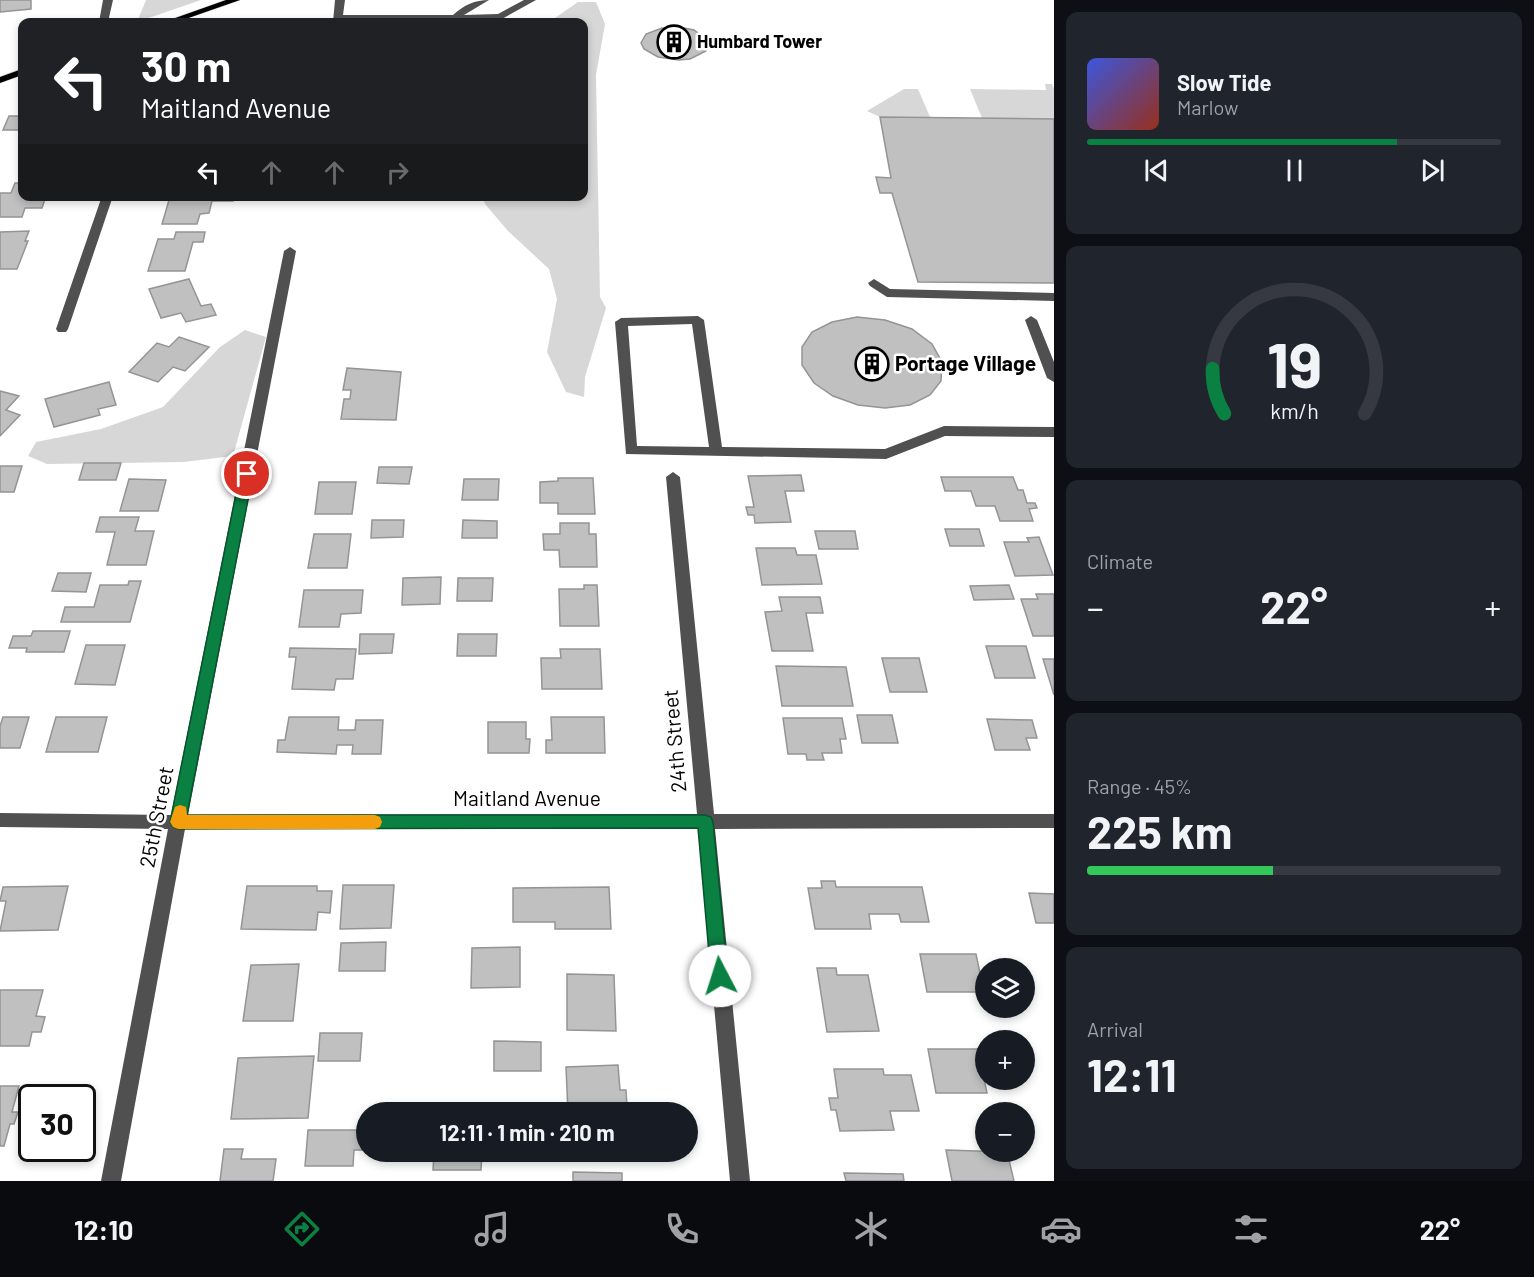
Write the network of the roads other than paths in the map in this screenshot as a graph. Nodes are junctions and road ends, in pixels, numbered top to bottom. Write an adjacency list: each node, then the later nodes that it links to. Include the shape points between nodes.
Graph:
1 (108, 0): 7 (street)
2 (235, 0): 8 (main road)
3 (340, 0): 9 (street)
4 (484, 0): 6 (street)
5 (531, 0): 6 (street, via 500,17)
6 (457, 17): 10 (street)
7 (104, 18)
8 (181, 18)
9 (338, 18)
10 (417, 18)
11 (18, 73): 12 (main road)
12 (0, 80)
13 (106, 201): 18 (street)
14 (290, 251): 25 (street, 25th Street)
15 (874, 283): 16 (street, via 887,293)
16 (1054, 297)
17 (1031, 320): 19 (street)
18 (62, 329)
19 (1054, 378)
20 (1054, 432): 21 (street, via 944,431 886,454)
21 (716, 451): 21 (street, via 631,451 621,321 698,320)
22 (673, 477): 26 (street, 24th Street)
23 (0, 820): 25 (street, Maitland Avenue)
24 (1054, 821): 26 (street, Maitland Avenue)
25 (178, 822): 26 (street, Maitland Avenue); 27 (street, 25th Street)
26 (705, 822): 28 (street, 24th Street)
27 (111, 1181)
28 (740, 1181)

